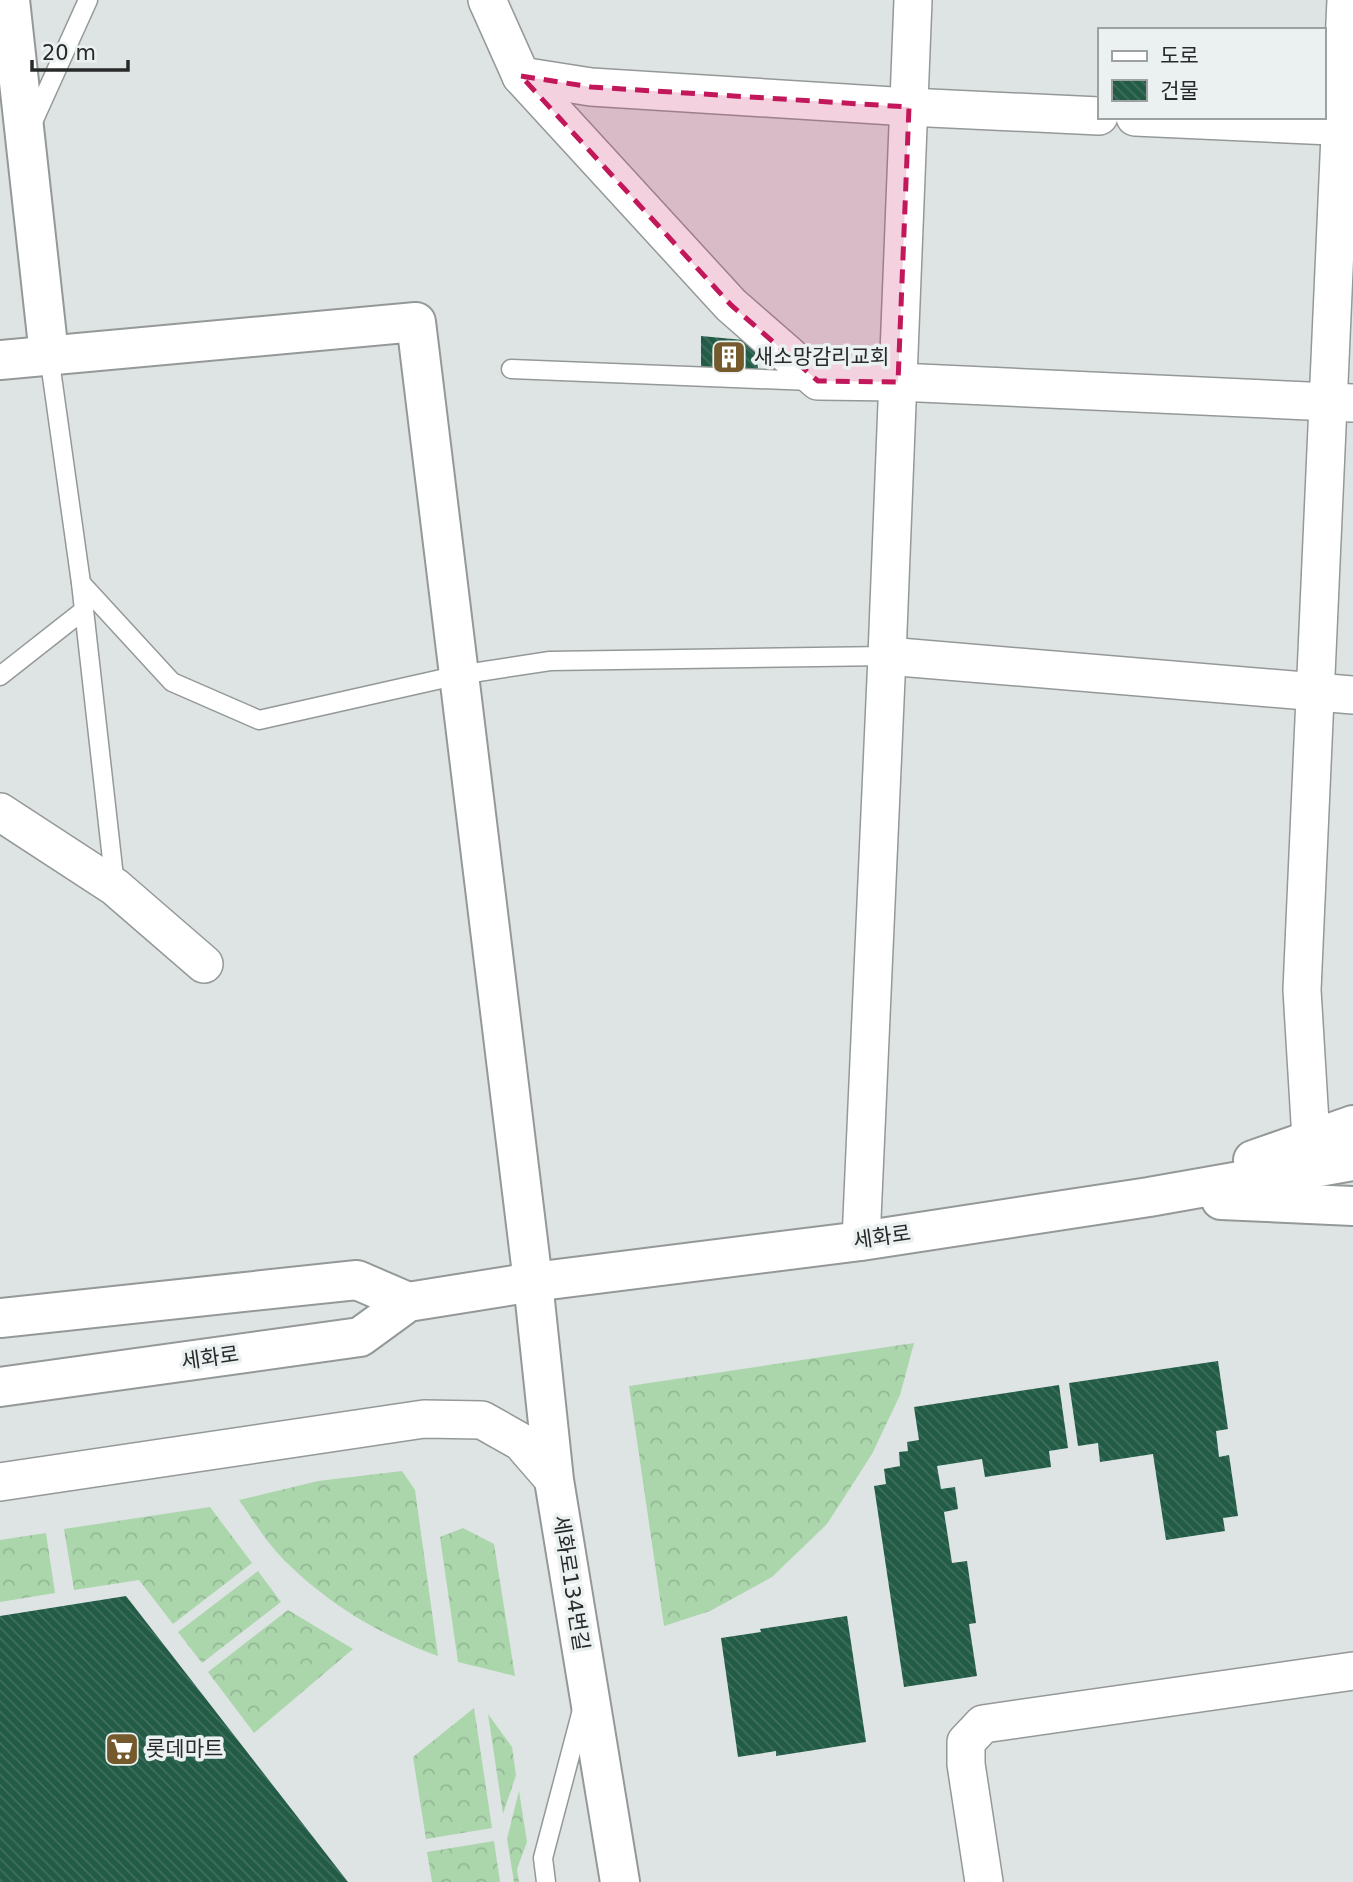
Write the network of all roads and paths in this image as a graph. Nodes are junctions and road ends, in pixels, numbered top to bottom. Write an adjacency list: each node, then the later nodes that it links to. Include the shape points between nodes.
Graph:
1 (10, 0): 7 (street)
2 (88, 0): 12 (lane)
3 (487, 0): 6 (street)
4 (913, 0): 8 (street)
5 (1346, 0): 11 (street)
6 (521, 76): 8 (street, via 591,88); 16 (street, via 732,305)
7 (10, 97): 12 (street)
8 (909, 107): 9 (street); 17 (street)
9 (1098, 116)
10 (1177, 119): 11 (street)
11 (1347, 127): 18 (street)
12 (25, 140): 13 (street)
13 (49, 355): 14 (street); 19 (lane); 22 (street, 세화로134번길, via 416,322)
14 (0, 360)
15 (511, 369): 16 (lane)
16 (818, 381): 17 (street)
17 (898, 382): 18 (street); 21 (street)
18 (1341, 402): 24 (street)
19 (81, 583): 20 (lane); 22 (lane, via 172,682 259,720)
20 (84, 610): 23 (lane); 27 (lane)
21 (887, 656): 22 (lane, via 550,661); 24 (street); 34 (street)
22 (459, 675): 35 (street, 세화로134번길)
23 (0, 676)
24 (1315, 694): 25 (street); 30 (street, via 1302,990)
25 (1353, 695)
26 (0, 812): 27 (street)
27 (115, 887): 28 (street)
28 (204, 964)
29 (1353, 1125): 30 (street)
30 (1311, 1139): 32 (street)
31 (1353, 1161): 32 (street, 세화로)
32 (1149, 1197): 33 (street); 34 (street, 세화로)
33 (1353, 1206)
34 (861, 1241): 35 (street, 세화로)
35 (533, 1282): 36 (street, 세화로); 39 (street, 세화로134번길)
36 (408, 1302): 37 (street, via 357,1280); 38 (street, 세화로, via 360,1337)
37 (0, 1318)
38 (0, 1387)
39 (554, 1480): 40 (street, via 522,1442 482,1420 424,1419); 42 (street, 세화로134번길)
40 (0, 1482)
41 (1353, 1671): 45 (street, via 984,1724 966,1742 965,1764)
42 (588, 1687): 43 (lane, via 543,1858); 44 (street, 세화로134번길)
43 (546, 1882)
44 (620, 1882)
45 (984, 1882)

